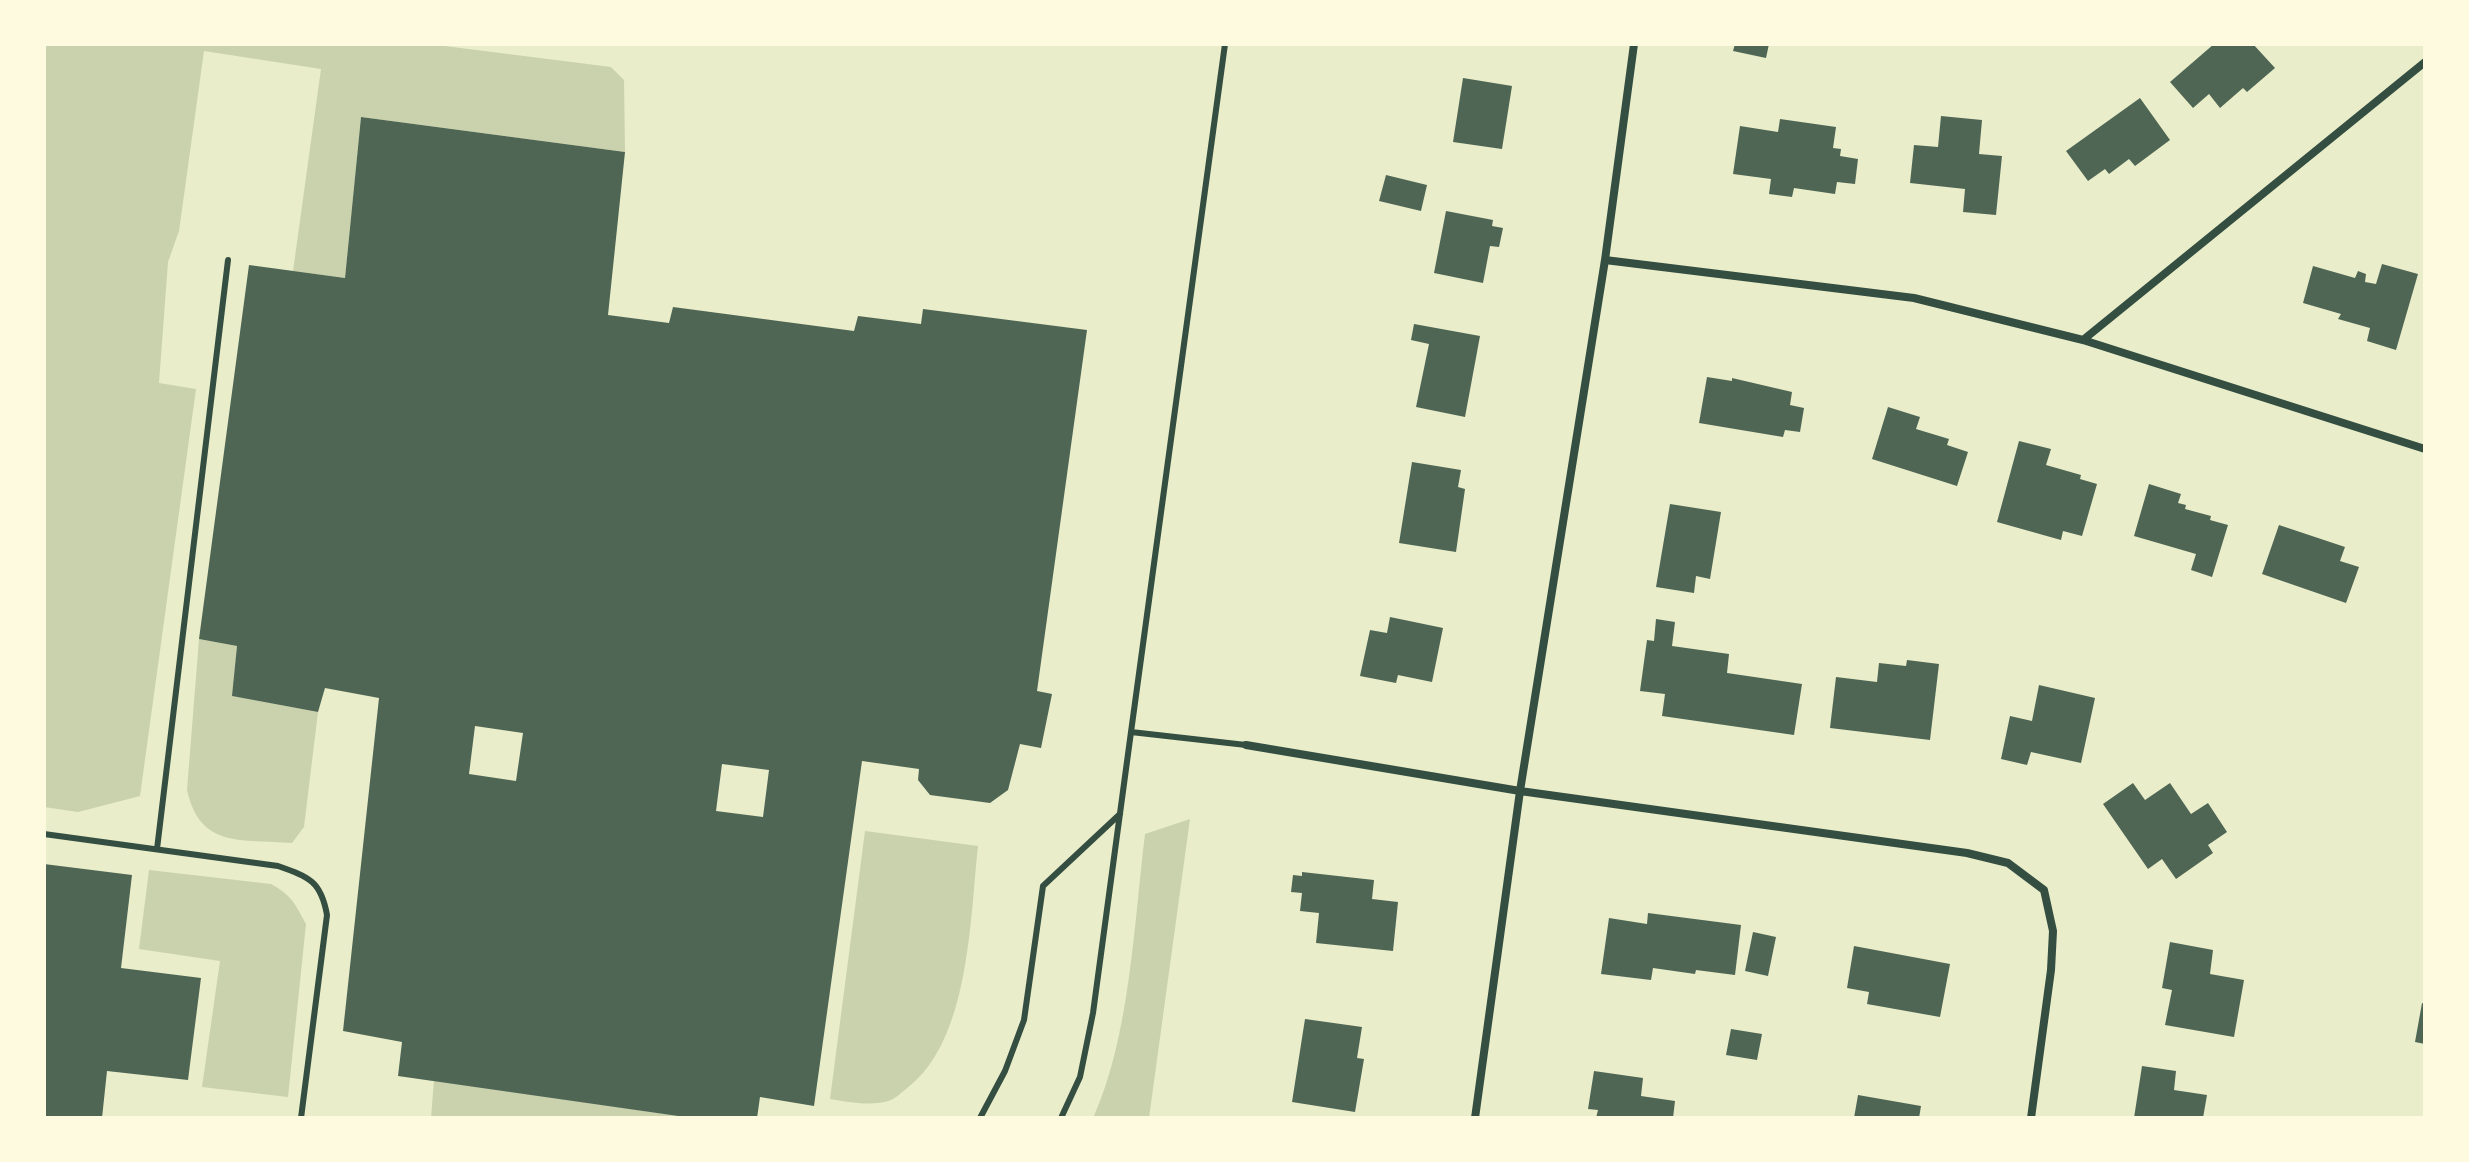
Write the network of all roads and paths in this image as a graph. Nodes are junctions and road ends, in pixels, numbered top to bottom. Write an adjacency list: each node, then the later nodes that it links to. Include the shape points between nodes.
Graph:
1 (1225, 44): 8 (lane)
2 (1634, 44): 5 (street)
3 (2425, 62): 6 (street)
4 (228, 260): 13 (lane)
5 (1605, 260): 6 (street, via 1914,298); 10 (street)
6 (2083, 340): 7 (street)
7 (2425, 449)
8 (1131, 732): 9 (lane); 11 (lane)
9 (1246, 745): 10 (street)
10 (1520, 791): 17 (street); 18 (street, via 2008,863 2044,890 2053,931)
11 (1120, 814): 15 (lane, via 1043,886 1024,1020); 16 (lane, via 1093,1013 1080,1077)
12 (44, 834): 13 (lane)
13 (157, 849): 14 (lane, via 278,866 305,875 323,893 327,915)
14 (301, 1118)
15 (980, 1118)
16 (1061, 1118)
17 (1475, 1118)
18 (2031, 1118)

